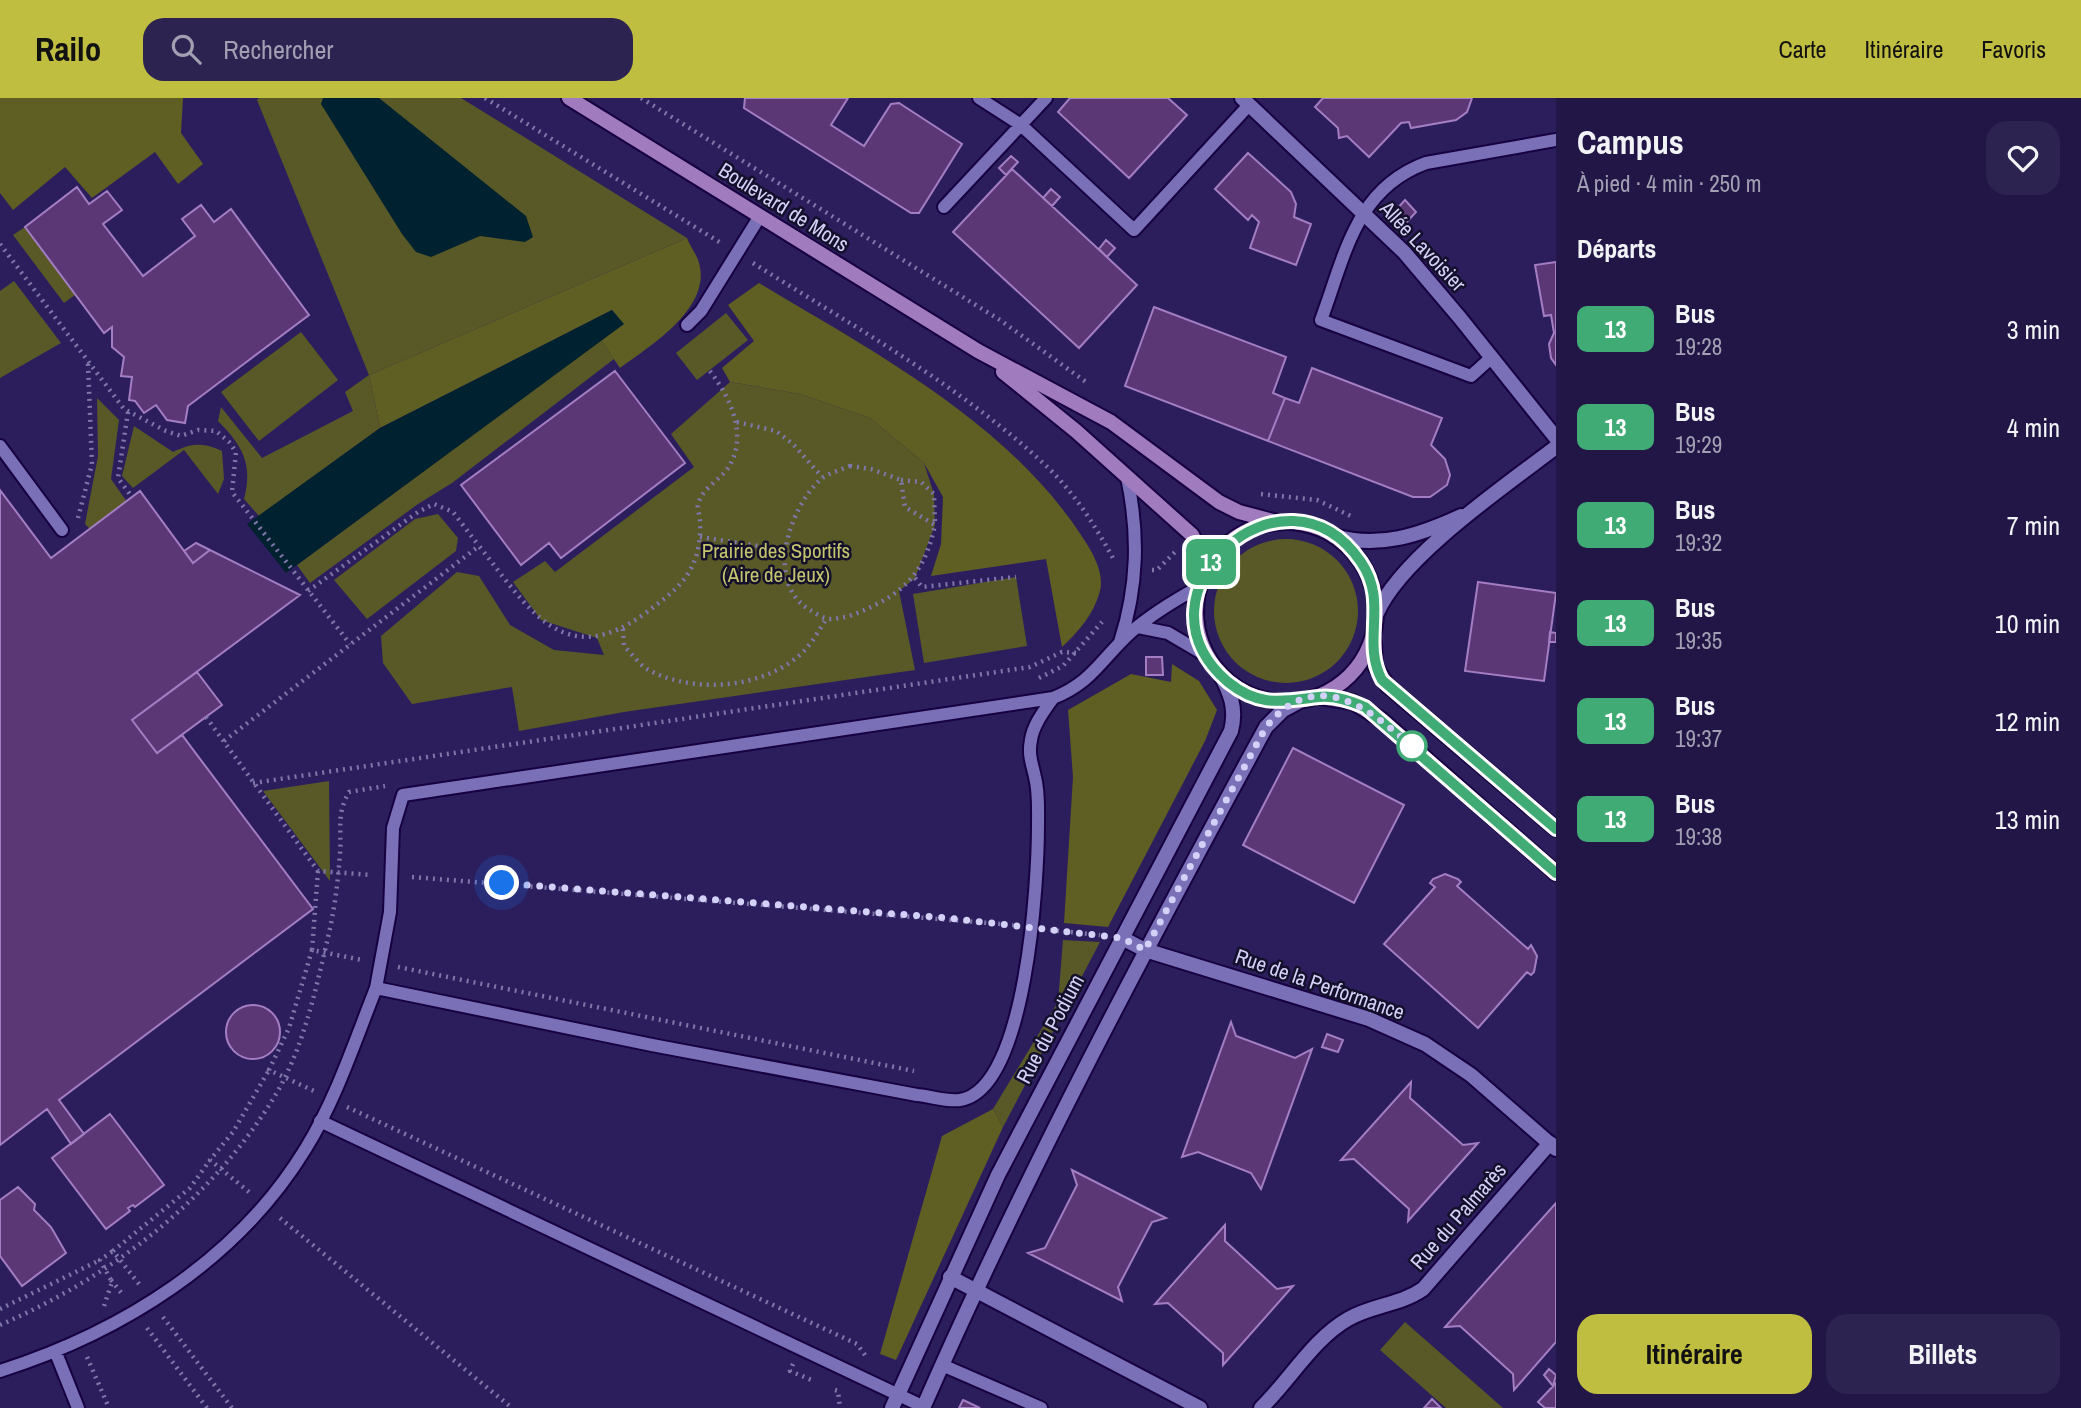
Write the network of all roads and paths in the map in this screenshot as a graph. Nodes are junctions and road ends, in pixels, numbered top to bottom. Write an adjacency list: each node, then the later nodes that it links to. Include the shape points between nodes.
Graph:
1 (485, 98): 13 (path)
2 (569, 98): 11 (main road, Boulevard de Mons)
3 (641, 98): 19 (path, via 1000,320)
4 (979, 98): 7 (lane)
5 (1046, 98): 7 (lane)
6 (1246, 101): 7 (lane, via 1134,230); 10 (street, Allée Lavoisier)
7 (1021, 125): 9 (lane)
8 (1556, 140): 10 (lane, via 1426,163 1389,183)
9 (944, 207)
10 (1363, 211): 16 (street, Allée Lavoisier, via 1434,285); 16 (lane, via 1321,320 1471,376)
11 (760, 216): 13 (lane); 15 (main road, Boulevard de Mons)
12 (0, 244): 17 (path)
13 (738, 254): 14 (lane, via 701,312); 40 (path, via 936,378 1043,463 1092,521)
14 (687, 325)
15 (978, 352): 26 (main road, Boulevard de Mons); 31 (main road, Boulevard de Mons, via 1111,422 1219,502)
16 (1492, 357): 22 (street, Allée Lavoisier)
17 (88, 363): 20 (path); 33 (path, via 92,464 78,518)
18 (709, 370): 21 (path, via 724,388)
19 (1090, 384)
20 (128, 412): 29 (path, via 118,478); 45 (path, via 181,436 198,430 216,432 229,442 236,452 232,492)
21 (737, 422): 25 (path, via 776,431); 35 (path, via 728,469 698,505)
22 (1556, 439)
23 (0, 446): 33 (lane)
24 (1556, 447): 30 (street)
25 (822, 477): 27 (path, via 850,467); 38 (path, via 804,500)
26 (1127, 477): 44 (main road, Boulevard de Mons, via 1196,539 1202,555); 52 (lane, via 1137,571)
27 (901, 480): 32 (path, via 905,507); 32 (path, via 921,482 934,494)
28 (1252, 494): 36 (path, via 1317,500 1357,519)
29 (132, 498)
30 (1475, 510): 36 (street); 47 (street, via 1406,569 1384,596)
31 (1277, 522): 34 (main road, via 1301,523); 44 (main road, via 1233,538)
32 (935, 525): 43 (path, via 930,550)
33 (62, 530)
34 (1334, 536): 36 (street); 47 (main road, via 1366,569)
35 (700, 537): 38 (path); 50 (path, via 694,563 682,584)
36 (1385, 541)
37 (479, 546): 45 (path, via 453,512 434,504); 50 (path, via 533,613 552,628 597,638); 53 (path)
38 (786, 550): 48 (path, via 783,561 800,604)
39 (1171, 555): 41 (path, via 1157,570)
40 (1117, 565)
41 (1144, 570)
42 (1016, 577): 43 (path, via 922,587)
43 (915, 578): 48 (path, via 858,614)
44 (1201, 581): 49 (lane); 55 (main road, via 1196,622)
45 (309, 591): 53 (path)
46 (1106, 611): 54 (path, via 1100,627)
47 (1377, 613): 51 (main road)
48 (826, 619): 50 (path, via 803,652 777,669 747,682 709,684 646,668 624,646)
49 (1138, 627): 52 (lane); 55 (lane, via 1168,633)
50 (623, 629)
51 (1374, 635): 58 (main road, via 1354,672); 65 (main road, via 1374,660 1382,680)
52 (1120, 643): 59 (lane, via 1087,680)
53 (350, 644): 62 (path)
54 (1077, 653): 57 (path, via 1063,666); 63 (path, via 1062,652 1030,667)
55 (1207, 656): 56 (main road)
56 (1220, 673): 60 (main road, via 1256,697); 71 (street, Rue du Podium, via 1233,704 1231,731)
57 (1026, 684)
58 (1319, 696): 60 (main road); 68 (main road, via 1353,702 1382,720)
59 (1053, 698): 69 (lane, via 403,795 393,828); 70 (lane, via 1031,737 1029,758 1035,776 1038,826)
60 (1298, 702): 73 (street, via 1266,727)
61 (206, 717): 62 (path)
62 (224, 741): 63 (path)
63 (253, 783): 66 (path)
64 (389, 786): 67 (path, via 349,792 340,809)
65 (1556, 829)
66 (318, 871): 67 (path); 72 (path)
67 (338, 872): 69 (path); 74 (path)
68 (1556, 873)
69 (392, 876): 70 (path); 75 (lane)
70 (1032, 928): 71 (path); 76 (lane, via 1015,1024 1000,1065 987,1085 960,1100 677,1050)
71 (1122, 938): 73 (street, Rue de la Performance); 87 (street, Rue du Podium, via 998,1175)
72 (312, 950): 74 (path); 77 (path, via 289,1028)
73 (1145, 950): 82 (street, Rue de la Performance, via 1400,1032 1471,1075); 88 (street)
74 (325, 952): 75 (path); 79 (path, via 309,1014)
75 (380, 964): 76 (lane); 78 (path)
76 (376, 988): 80 (lane)
77 (269, 1070): 79 (path); 83 (path, via 233,1132 210,1160)
78 (921, 1072)
79 (284, 1077): 80 (path); 83 (path)
80 (331, 1099): 81 (lane); 95 (path, via 857,1344 866,1357)
81 (320, 1121): 84 (lane); 96 (lane)
82 (1553, 1146): 103 (street, Rue du Palmarès, via 1423,1289 1404,1300 1359,1313 1334,1328)
83 (220, 1168): 84 (path); 86 (path, via 192,1200)
84 (264, 1205): 90 (lane, via 236,1237 180,1283); 100 (path)
85 (100, 1260): 89 (path)
86 (104, 1270): 90 (path); 91 (path, via 52,1303)
87 (950, 1278): 88 (street); 95 (street, Rue du Podium)
88 (974, 1290): 93 (street); 102 (street)
89 (0, 1309)
90 (134, 1311): 92 (lane); 99 (path)
91 (0, 1325)
92 (56, 1353): 94 (lane); 98 (lane)
93 (942, 1365): 97 (street); 101 (lane)
94 (0, 1371)
95 (906, 1376): 96 (street, Rue du Podium)
96 (895, 1401): 97 (lane)
97 (923, 1407)
98 (78, 1408)
99 (207, 1408)
100 (512, 1408)
101 (1041, 1408)
102 (1200, 1408)
103 (1261, 1408)

